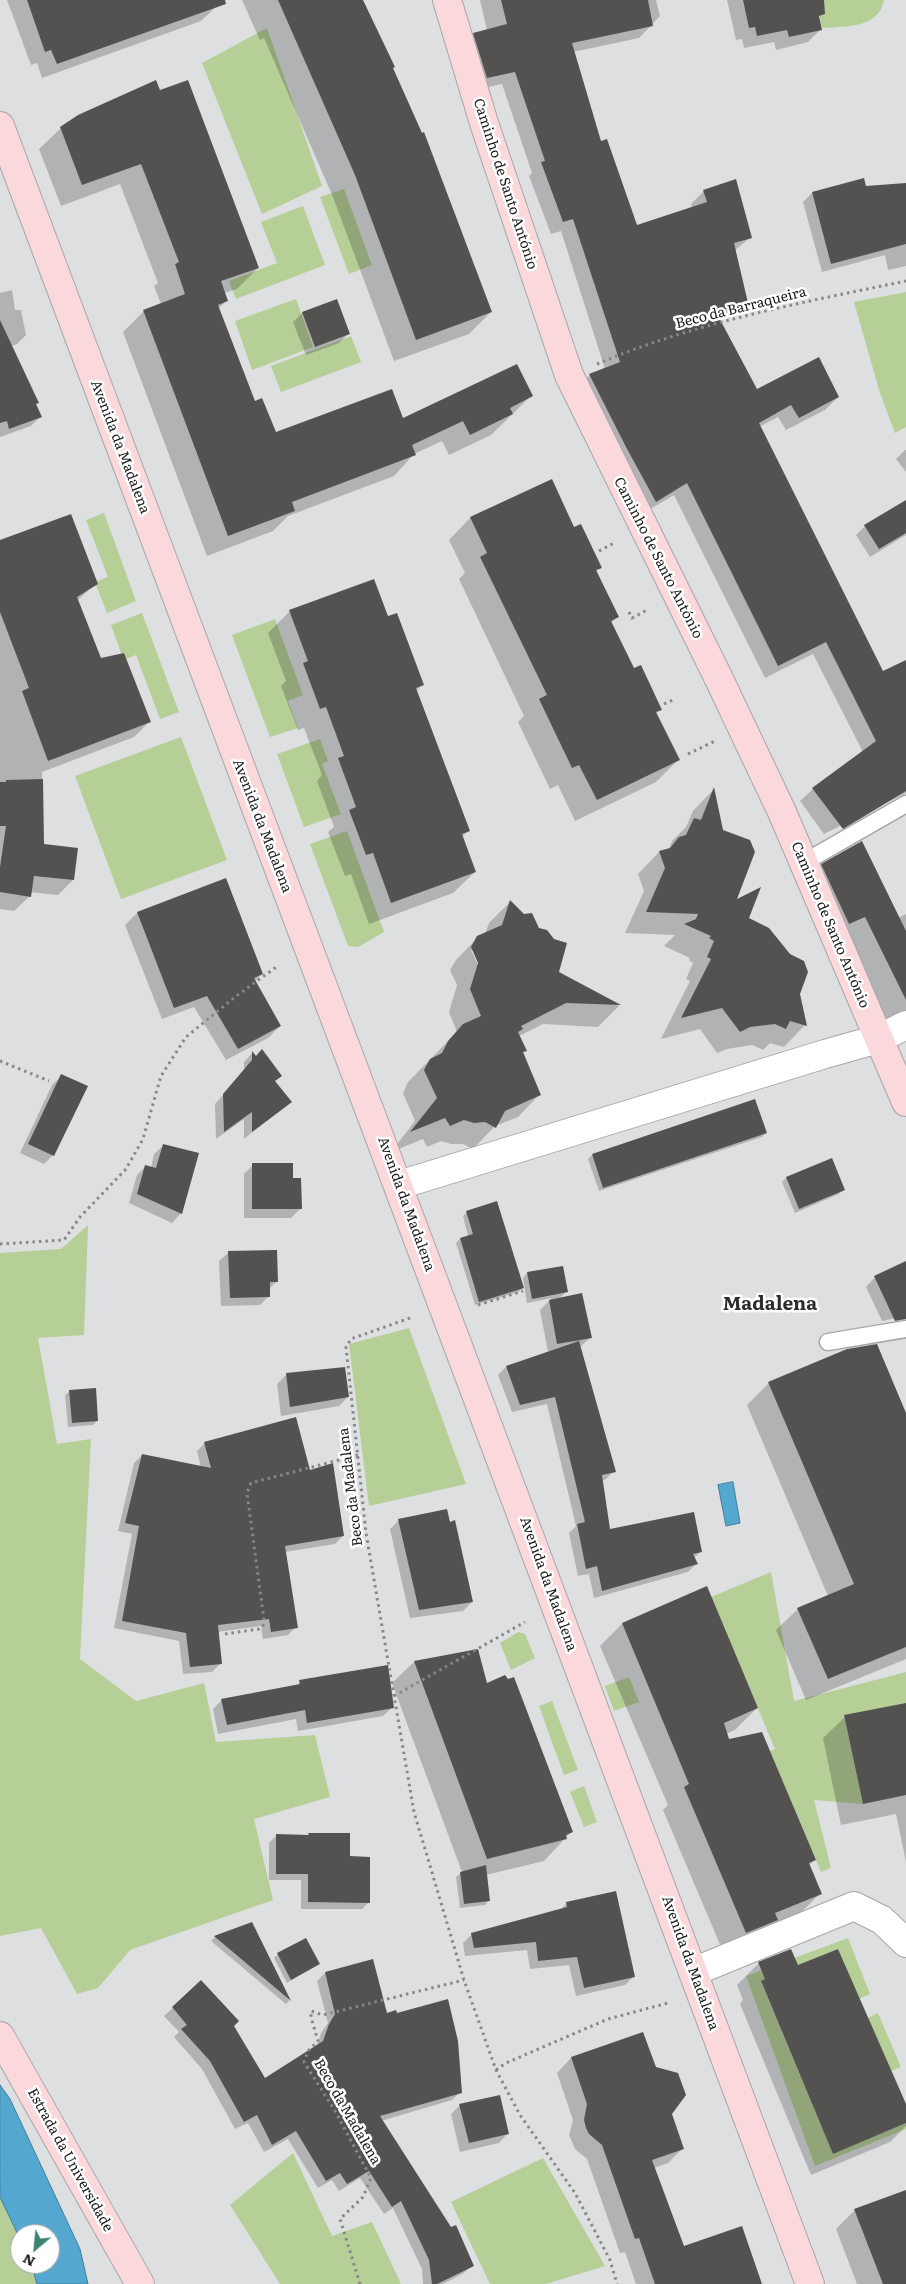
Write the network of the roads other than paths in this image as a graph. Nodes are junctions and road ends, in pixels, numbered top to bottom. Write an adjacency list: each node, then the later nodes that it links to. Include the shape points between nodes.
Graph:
1 (447, 0): 4 (street, Caminho de Santo António, via 484,123 569,375 719,679)
2 (0, 126): 8 (street, Avenida da Madalena)
3 (906, 804): 4 (lane)
4 (803, 863): 6 (street, Caminho de Santo António)
5 (906, 1025): 6 (street)
6 (878, 1039): 7 (street, Caminho de Santo António); 8 (street)
7 (906, 1102)
8 (399, 1185): 12 (street, Avenida da Madalena)
9 (906, 1329): 10 (lane)
10 (828, 1342)
11 (906, 1943): 12 (street, via 882,1920 854,1906)
12 (693, 1972): 15 (street, Avenida da Madalena)
13 (0, 2036): 14 (street, Estrada da Universidade)
14 (140, 2284)
15 (810, 2284)

